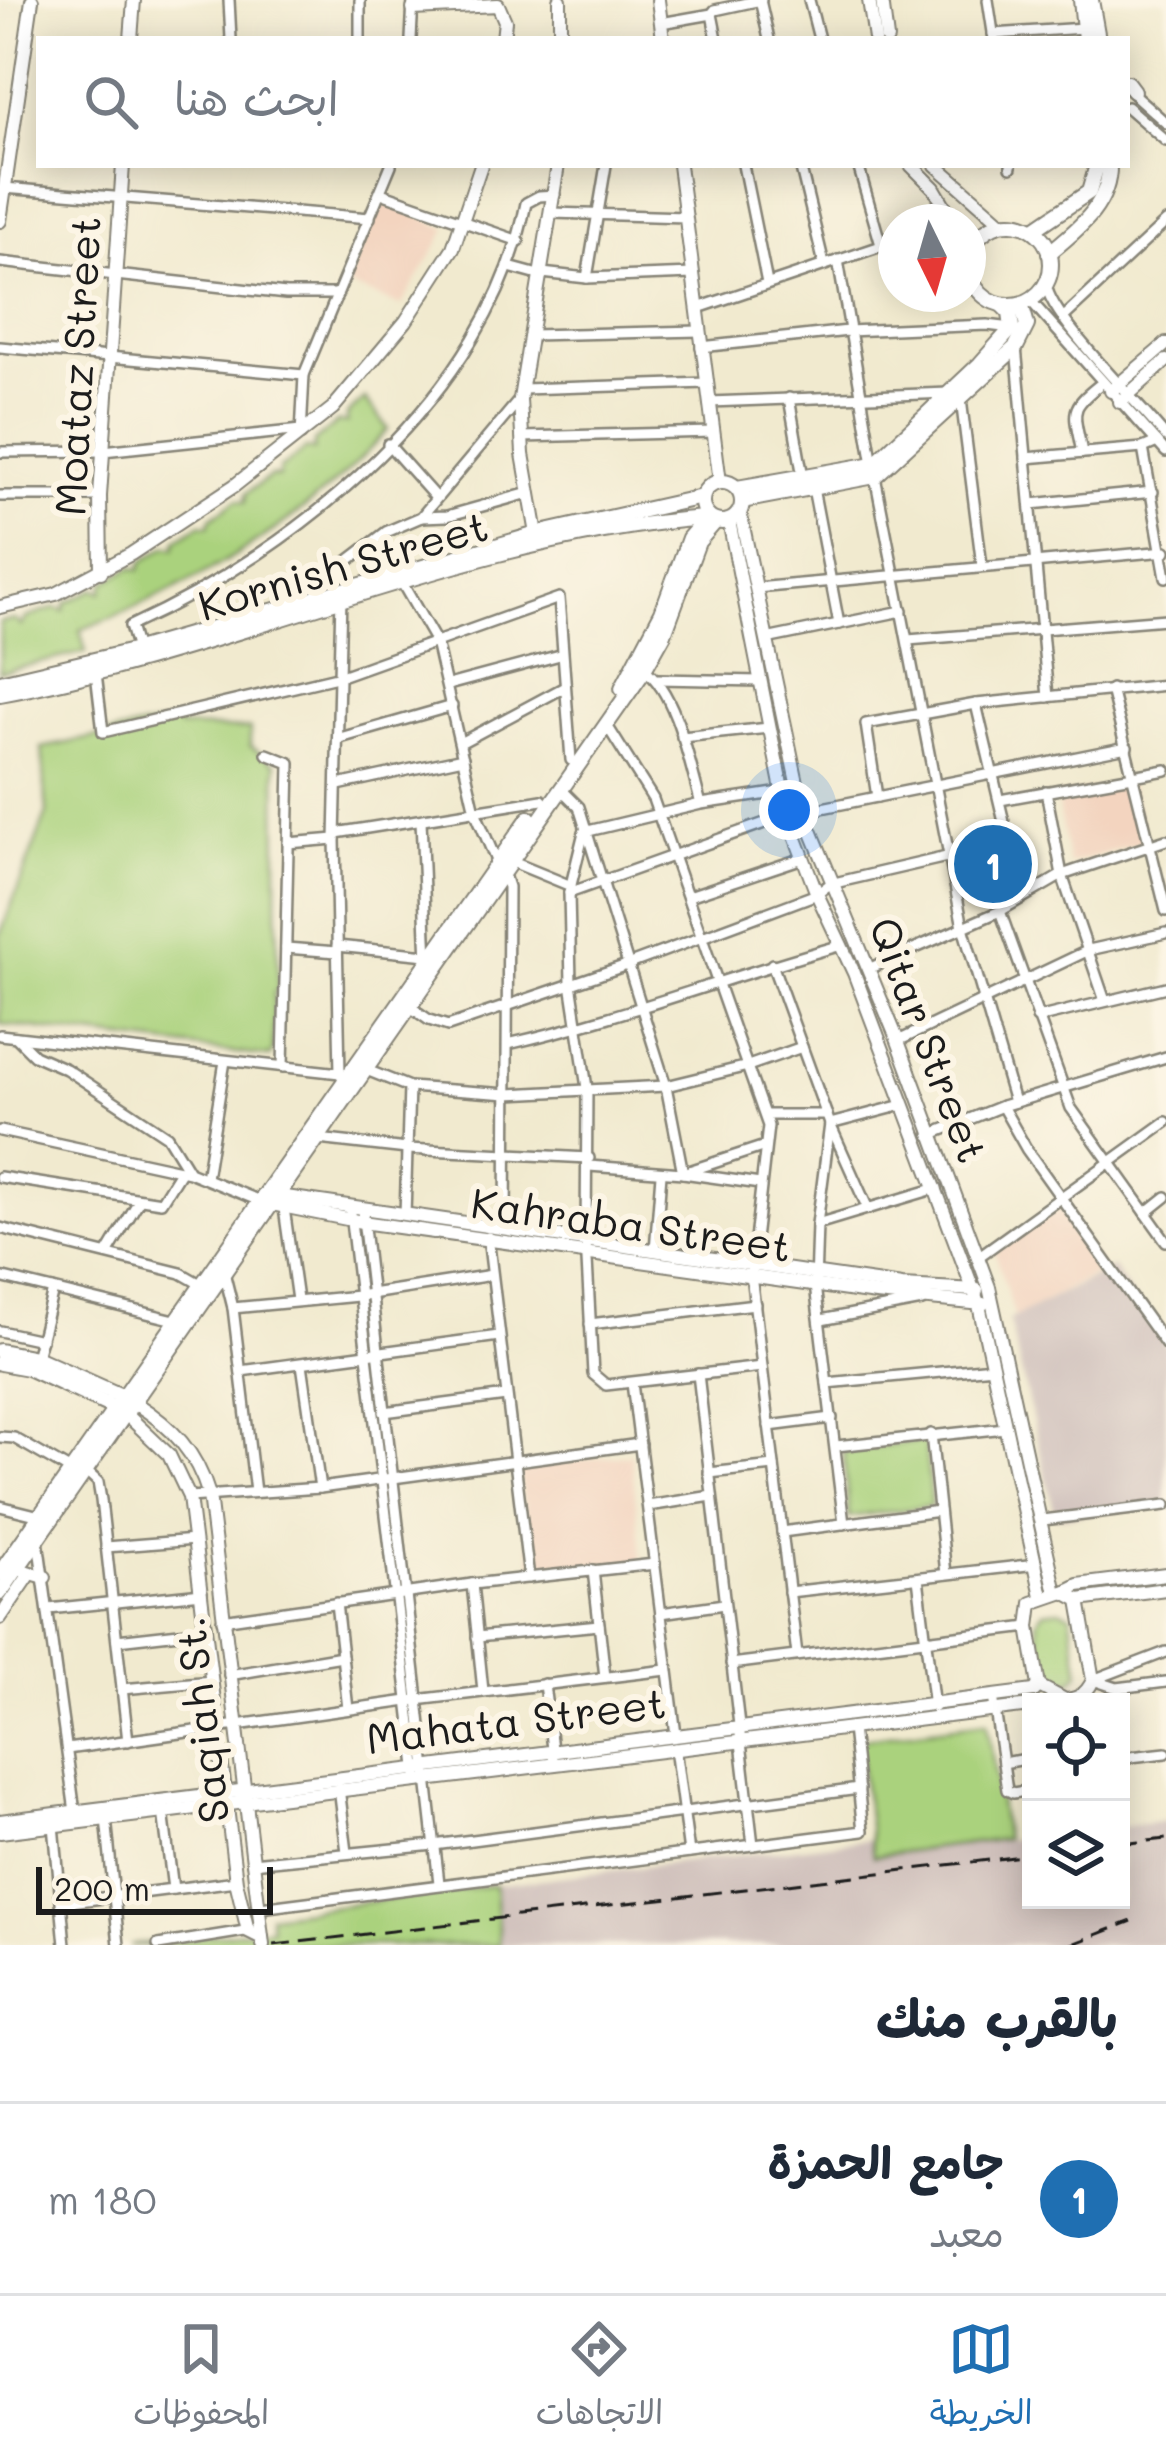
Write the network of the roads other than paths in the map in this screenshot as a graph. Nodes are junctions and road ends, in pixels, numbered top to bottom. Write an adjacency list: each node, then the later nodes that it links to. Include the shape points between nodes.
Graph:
1 (32, 0): 31 (main road)
2 (134, 0): 17 (main road)
3 (229, 0): 18 (street)
4 (360, 0): 19 (street)
5 (560, 0): 22 (main road)
6 (658, 0): 16 (main road)
7 (760, 0): 15 (street); 25 (street)
8 (808, 0): 26 (street)
9 (869, 0): 27 (main road)
10 (882, 0): 28 (main road)
11 (988, 0): 29 (street)
12 (1081, 0): 30 (main road)
13 (1091, 0): 30 (main road)
14 (412, 4): 20 (street); 21 (main road, via 498,5)
15 (712, 14): 16 (street); 24 (street)
16 (662, 23): 23 (main road)
17 (131, 36)
18 (231, 36)
19 (360, 36)
20 (411, 36)
21 (504, 36)
22 (560, 36)
23 (663, 36)
24 (716, 36)
25 (769, 36)
26 (818, 36)
27 (875, 36)
28 (887, 36)
29 (993, 36): 30 (street)
30 (1093, 36)
31 (31, 57): 49 (main road)
32 (1130, 90): 34 (street)
33 (1130, 110): 35 (street)
34 (1166, 123)
35 (1166, 141)
36 (123, 168): 52 (main road, Moataz Street)
37 (390, 168): 50 (street)
38 (480, 168): 59 (main road)
39 (558, 168): 51 (main road)
40 (606, 168): 54 (street)
41 (679, 168): 56 (main road)
42 (744, 168): 76 (street)
43 (801, 168): 70 (street)
44 (859, 168): 64 (street)
45 (914, 168): 53 (main road)
46 (939, 168): 61 (main road)
47 (1096, 168): 62 (main road, via 1089,192)
48 (1109, 168): 67 (main road, via 1096,208)
49 (4, 188): 52 (street); 58 (main road)
50 (381, 193): 57 (street); 59 (street)
51 (555, 195): 55 (main road); 65 (street, via 526,203)
52 (121, 200): 57 (street); 72 (main road, Moataz Street)
53 (943, 204)
54 (601, 212): 55 (street); 56 (street); 75 (street)
55 (552, 213): 73 (main road)
56 (686, 217): 74 (main road)
57 (370, 218): 78 (street)
58 (0, 221)
59 (462, 222): 65 (street); 103 (main road, via 406,321 353,387)
60 (1166, 222): 83 (street)
61 (1002, 224): 62 (main road); 63 (main road)
62 (1033, 230): 67 (main road)
63 (986, 231)
64 (878, 235)
65 (519, 241): 71 (street)
66 (878, 246): 68 (street)
67 (1049, 253): 77 (main road)
68 (838, 260): 70 (street); 86 (street)
69 (0, 262): 72 (street)
70 (824, 265): 76 (street)
71 (509, 267): 73 (street); 107 (street, via 442,386)
72 (113, 274): 78 (street); 92 (main road, Moataz Street)
73 (542, 274): 75 (street); 87 (main road)
74 (693, 274): 75 (street); 82 (main road)
75 (587, 278)
76 (767, 283): 82 (street)
77 (1046, 284): 80 (main road); 83 (street)
78 (335, 293): 95 (street)
79 (986, 297): 81 (main road)
80 (1025, 302): 81 (main road); 91 (main road, via 1027,325); 97 (street)
81 (1001, 305): 84 (main road)
82 (698, 308): 85 (main road)
83 (1063, 318): 97 (street)
84 (1012, 328): 86 (street); 94 (main road)
85 (700, 331): 87 (street); 90 (main road)
86 (848, 331): 90 (street); 100 (street)
87 (531, 335): 98 (main road)
88 (1166, 344): 97 (main road)
89 (0, 347): 92 (street)
90 (701, 347): 96 (main road)
91 (1016, 347): 94 (main road); 113 (street)
92 (108, 359): 95 (street); 109 (main road, Moataz Street)
93 (1166, 361): 97 (main road)
94 (984, 368): 99 (main road)
95 (304, 375): 103 (street)
96 (706, 383): 98 (street); 102 (main road)
97 (1117, 390): 106 (street); 112 (street, via 1078,401)
98 (521, 394): 105 (main road); 122 (street)
99 (955, 395): 100 (street); 114 (main road); 129 (street)
100 (862, 396): 101 (street); 114 (street)
101 (788, 398): 102 (street); 116 (street)
102 (709, 402): 104 (main road)
103 (301, 433): 109 (street); 130 (main road)
104 (713, 433): 105 (street); 115 (main road)
105 (522, 437): 118 (main road)
106 (1162, 439): 108 (street); 111 (street)
107 (388, 444): 122 (street); 146 (street, via 328,503 254,558 130,626)
108 (1143, 448): 112 (street); 117 (street)
109 (103, 451): 110 (street); 120 (main road, Moataz Street)
110 (0, 452)
111 (1166, 452)
112 (1082, 453): 113 (street)
113 (1026, 458): 123 (street)
114 (875, 470): 116 (main road, Kornish Street); 131 (street)
115 (720, 482): 121 (main road); 124 (main road)
116 (808, 483): 124 (main road, Kornish Street); 133 (street)
117 (1153, 492): 123 (street); 127 (street)
118 (530, 493): 125 (street); 126 (main road)
119 (0, 496): 120 (street)
120 (100, 496): 130 (main road, Moataz Street)
121 (702, 497): 124 (main road); 126 (main road, Kornish Street)
122 (436, 498): 125 (street)
123 (1030, 504): 128 (street)
124 (728, 510): 134 (main road, Kornish Street, via 550,540); 135 (main road, Qitar Street); 148 (main road, via 698,542); 152 (main road, Qitar Street); 172 (main road, via 688,538 637,662)
125 (421, 517): 137 (street, via 335,570)
126 (537, 534): 136 (main road, Kornish Street)
127 (1164, 551): 128 (street); 132 (street)
128 (1036, 561): 129 (street); 142 (street)
129 (982, 566): 131 (street)
130 (101, 572): 138 (main road, via 56,594)
131 (895, 574): 133 (street); 139 (street)
132 (1166, 577)
133 (830, 580): 135 (street); 141 (street)
134 (402, 584): 136 (main road, Kornish Street); 145 (street)
135 (756, 588): 143 (main road, Qitar Street)
136 (340, 596): 137 (main road, Kornish Street); 149 (main road, Kornish Street); 150 (street)
137 (315, 598): 146 (main road, Kornish Street)
138 (0, 607)
139 (902, 611): 141 (street); 144 (street)
140 (1166, 619): 142 (street)
141 (839, 624): 143 (street)
142 (1042, 628): 144 (street); 159 (street)
143 (766, 638): 160 (main road, Qitar Street)
144 (908, 640): 163 (street)
145 (436, 642): 147 (street, via 559,598); 150 (street); 154 (street)
146 (137, 650): 153 (main road, Kornish Street)
147 (560, 655): 154 (street); 156 (street)
148 (644, 669): 151 (street); 164 (main road)
149 (96, 673): 150 (street, via 103,732); 158 (main road, Kornish Street)
150 (341, 676): 167 (street)
151 (658, 679): 152 (street); 166 (street)
152 (760, 681): 160 (main road, Qitar Street)
153 (0, 682)
154 (448, 685): 162 (street)
155 (1166, 685): 157 (street)
156 (563, 688): 168 (street); 172 (street)
157 (1111, 688): 159 (street); 169 (street)
158 (0, 694)
159 (1048, 697): 161 (street)
160 (771, 699): 165 (main road, Qitar Street); 186 (main road, Qitar Street)
161 (976, 704): 163 (street); 174 (street)
162 (452, 706): 167 (street); 168 (street)
163 (923, 713): 177 (street); 181 (street, via 866,724)
164 (606, 724): 178 (main road); 187 (street)
165 (769, 728): 166 (street); 180 (main road, Qitar Street)
166 (682, 737): 184 (street)
167 (340, 738): 176 (street)
168 (460, 743): 171 (street)
169 (1127, 747): 174 (street); 175 (street)
170 (267, 754): 193 (street, via 290,763)
171 (464, 758): 176 (street); 185 (street)
172 (571, 760): 182 (main road)
173 (1166, 770): 175 (street)
174 (994, 774): 177 (street); 183 (street)
175 (1134, 775): 179 (street); 194 (street)
176 (338, 785): 191 (street)
177 (937, 787): 181 (street); 196 (street)
178 (561, 789): 190 (street, via 579,807); 198 (main road)
179 (1046, 790): 183 (street); 199 (street)
180 (781, 792): 184 (street); 188 (main road, Qitar Street)
181 (877, 797): 186 (street)
182 (542, 800): 185 (street); 198 (main road)
183 (1000, 800): 205 (street)
184 (701, 804): 187 (street)
185 (475, 812): 189 (street); 198 (street)
186 (803, 812): 188 (street); 201 (main road, Qitar Street)
187 (658, 814): 190 (street); 195 (street)
188 (788, 815): 195 (street); 197 (main road, Qitar Street)
189 (421, 820): 191 (street); 215 (street)
190 (584, 832): 200 (street); 202 (street)
191 (336, 836): 193 (street); 213 (street)
192 (1166, 840): 194 (street)
193 (288, 843): 212 (street)
194 (1152, 845): 199 (street); 207 (street)
195 (673, 854): 200 (street); 204 (street)
196 (951, 856): 201 (street); 208 (street)
197 (803, 858): 203 (main road, Qitar Street); 204 (street)
198 (503, 865): 202 (street); 215 (main road); 225 (main road); 226 (street)
199 (1062, 875): 205 (street); 214 (street)
200 (599, 880): 202 (street); 217 (street)
201 (830, 884): 203 (street); 218 (main road, Qitar Street)
202 (570, 889): 221 (street)
203 (817, 894): 210 (street); 211 (main road, Qitar Street)
204 (689, 896): 210 (street)
205 (1022, 898): 206 (street)
206 (1000, 911): 208 (street); 220 (street)
207 (1166, 911)
208 (963, 927): 218 (street); 223 (street)
209 (1166, 933): 214 (street)
210 (704, 936): 217 (street); 219 (street)
211 (842, 945): 216 (street); 247 (main road, Qitar Street)
212 (286, 948): 213 (street); 239 (street)
213 (337, 949): 215 (street); 240 (street)
214 (1089, 950): 220 (street); 224 (street)
215 (427, 958): 237 (main road)
216 (772, 964): 219 (street); 234 (street)
217 (627, 965): 221 (street); 227 (street)
218 (868, 969): 232 (main road, Qitar Street)
219 (719, 981): 227 (street); 238 (street)
220 (1023, 981): 223 (street); 228 (street)
221 (572, 983): 226 (street); 229 (street)
222 (1166, 986): 224 (street)
223 (986, 999): 232 (street); 246 (street)
224 (1105, 1001): 228 (street)
225 (408, 1006): 226 (street, via 448,1026); 237 (main road)
226 (508, 1007): 233 (street)
227 (642, 1010): 229 (street); 241 (street)
228 (1037, 1018): 242 (street)
229 (579, 1028): 233 (street); 244 (street)
230 (0, 1035): 231 (street)
231 (16, 1037): 236 (street); 259 (street, via 167,1136)
232 (898, 1041): 252 (main road, Qitar Street)
233 (508, 1044): 245 (street)
234 (802, 1047): 238 (street); 249 (street)
235 (1166, 1057): 242 (street)
236 (225, 1061): 239 (street); 263 (street)
237 (360, 1066): 240 (main road); 243 (street)
238 (748, 1066): 241 (street); 248 (street)
239 (283, 1067): 240 (street)
240 (345, 1080): 253 (main road); 269 (main road)
241 (666, 1086): 244 (street); 260 (street)
242 (1063, 1086): 246 (street); 258 (street)
243 (410, 1087): 245 (street); 255 (street)
244 (587, 1088): 245 (street); 257 (street)
245 (508, 1094): 256 (street)
246 (1008, 1104): 252 (street); 266 (street, via 1028,1150)
247 (903, 1105): 249 (street); 265 (main road, Qitar Street)
248 (765, 1114): 249 (street); 254 (street)
249 (829, 1120): 270 (street); 274 (street)
250 (1166, 1122): 258 (street)
251 (0, 1131): 259 (street)
252 (930, 1135): 282 (main road, Qitar Street)
253 (318, 1139): 255 (street); 269 (main road)
254 (765, 1146): 260 (street); 264 (street)
255 (407, 1149): 256 (street); 273 (street)
256 (509, 1156): 257 (street); 276 (street)
257 (589, 1162): 261 (street); 279 (street)
258 (1110, 1162): 266 (street); 271 (street)
259 (185, 1171): 263 (street); 268 (street, via 161,1202)
260 (683, 1173): 261 (street); 264 (street)
261 (662, 1174): 280 (street)
262 (0, 1177): 268 (street)
263 (206, 1178): 269 (street)
264 (760, 1184): 283 (street)
265 (937, 1187): 270 (street); 292 (main road, Qitar Street)
266 (1062, 1196): 282 (street); 303 (street)
267 (1166, 1197): 271 (street)
268 (140, 1199): 281 (street)
269 (268, 1199): 272 (main road, Kahraba Street); 285 (main road); 288 (main road); 293 (street)
270 (868, 1209): 274 (street)
271 (1146, 1213): 278 (street)
272 (356, 1215): 273 (main road, Kahraba Street); 277 (main road, Kahraba Street); 290 (street); 291 (street)
273 (404, 1215): 277 (main road, Kahraba Street)
274 (817, 1224): 287 (street)
275 (0, 1228): 281 (street)
276 (506, 1229): 277 (main road, Kahraba Street); 279 (main road, Kahraba Street)
277 (488, 1232): 279 (main road, Kahraba Street); 284 (street)
278 (1166, 1241)
279 (587, 1246): 280 (main road, Kahraba Street); 283 (main road, Kahraba Street); 299 (street)
280 (655, 1250): 283 (main road, Kahraba Street)
281 (107, 1254): 288 (street)
282 (978, 1257): 292 (main road, Qitar Street)
283 (752, 1269): 287 (main road, Kahraba Street); 295 (street)
284 (492, 1275): 290 (street); 301 (street)
285 (225, 1276): 296 (street); 318 (main road)
286 (0, 1277): 289 (street)
287 (816, 1279): 292 (main road, Kahraba Street); 294 (main road, Kahraba Street); 297 (street)
288 (203, 1285): 298 (main road)
289 (53, 1289): 298 (street); 302 (street)
290 (370, 1294): 291 (street); 305 (street)
291 (358, 1296): 293 (street); 305 (street)
292 (984, 1296): 294 (main road, Kahraba Street); 310 (main road, Qitar Street); 313 (main road, Qitar Street)
293 (297, 1300): 296 (street)
294 (928, 1300): 297 (street)
295 (755, 1304): 299 (street); 309 (street)
296 (233, 1308): 311 (street)
297 (821, 1320): 315 (street)
298 (179, 1321): 318 (main road)
299 (590, 1324): 314 (street, via 598,1381)
300 (0, 1331): 302 (street)
301 (499, 1336): 305 (street); 317 (street)
302 (41, 1340): 306 (street)
303 (1166, 1346)
304 (0, 1351): 306 (main road, Saqiah St.)
305 (372, 1356): 308 (street); 319 (street); 331 (street)
306 (36, 1358): 318 (main road, Saqiah St.)
307 (0, 1363): 318 (main road, Saqiah St.)
308 (302, 1364): 311 (street); 332 (street)
309 (762, 1367): 312 (street); 321 (street)
310 (993, 1367): 315 (street); 316 (main road, Qitar Street)
311 (241, 1371): 333 (street)
312 (698, 1374): 314 (street); 330 (street)
313 (1012, 1381): 316 (main road); 323 (main road, Qitar Street)
314 (632, 1382): 325 (street)
315 (827, 1383): 320 (street)
316 (997, 1385): 323 (main road, Qitar Street)
317 (506, 1396): 319 (street); 327 (street)
318 (125, 1405): 329 (main road); 334 (main road, Saqiah St., via 160,1419 186,1444); 336 (main road, Saqiah St., via 169,1455)
319 (384, 1412): 331 (street)
320 (832, 1418): 321 (street); 326 (street)
321 (769, 1426): 328 (street)
322 (931, 1434): 323 (street); 326 (street); 340 (street)
323 (1012, 1435): 342 (main road, Qitar Street); 350 (main road, Qitar Street)
324 (0, 1437): 329 (street)
325 (640, 1444): 327 (street); 339 (street)
326 (836, 1446): 343 (street)
327 (513, 1459): 331 (street); 356 (street)
328 (774, 1466): 330 (street); 344 (street)
329 (79, 1471): 341 (main road); 345 (main road); 347 (street, via 98,1482)
330 (709, 1473): 335 (street)
331 (388, 1478): 332 (street); 363 (street)
332 (320, 1488): 333 (street)
333 (255, 1492): 334 (street)
334 (208, 1496): 336 (street); 372 (main road, Saqiah St.)
335 (712, 1496): 339 (street); 368 (street)
336 (190, 1497): 346 (main road, Saqiah St.)
337 (1166, 1505): 342 (street)
338 (0, 1506): 341 (street)
339 (648, 1506): 349 (street)
340 (939, 1511): 343 (street); 353 (street)
341 (40, 1516): 348 (main road)
342 (1042, 1520): 364 (main road, Qitar Street)
343 (844, 1524): 344 (street)
344 (782, 1532): 360 (street)
345 (38, 1540): 348 (main road); 355 (street)
346 (195, 1540): 347 (street); 362 (main road, Saqiah St.)
347 (106, 1547): 366 (street)
348 (16, 1561): 352 (main road); 355 (main road); 361 (main road); 371 (main road)
349 (655, 1564): 351 (street); 370 (street)
350 (1036, 1564): 353 (street); 364 (main road, Qitar Street)
351 (593, 1570): 356 (street); 373 (street)
352 (0, 1573)
353 (946, 1574): 357 (street)
354 (1166, 1574): 364 (main road)
355 (45, 1577): 369 (street)
356 (529, 1577): 358 (street)
357 (918, 1578): 360 (street); 378 (street)
358 (472, 1584): 363 (street); 376 (street)
359 (1166, 1589): 365 (main road)
360 (789, 1592): 380 (street)
361 (0, 1593)
362 (202, 1593): 366 (street); 375 (main road, Saqiah St.)
363 (401, 1593): 367 (street); 395 (street)
364 (1054, 1594): 365 (main road); 374 (main road, via 1032,1603)
365 (1079, 1600): 387 (main road)
366 (112, 1602): 369 (street); 377 (street)
367 (336, 1603): 372 (street); 381 (street)
368 (724, 1604): 370 (street); 382 (street)
369 (49, 1609): 406 (street)
370 (661, 1612): 383 (street)
371 (0, 1618)
372 (222, 1619): 384 (main road, Saqiah St.)
373 (599, 1625): 376 (street); 385 (street)
374 (1029, 1627): 378 (street); 390 (main road)
375 (206, 1630): 377 (street); 386 (main road, Saqiah St.)
376 (477, 1637): 392 (street)
377 (117, 1640): 391 (street)
378 (924, 1640): 380 (street); 399 (street)
379 (1166, 1652): 387 (street)
380 (797, 1655): 382 (street)
381 (342, 1656): 384 (street); 398 (street)
382 (730, 1664): 403 (street)
383 (667, 1670): 385 (street); 405 (street)
384 (229, 1675): 400 (main road, Saqiah St.)
385 (605, 1677): 389 (street)
386 (213, 1681): 391 (street); 401 (main road, Saqiah St.)
387 (1094, 1681): 388 (street, via 1117,1688); 394 (main road)
388 (1166, 1682)
389 (544, 1684): 392 (street); 408 (street)
390 (1039, 1686): 393 (main road); 396 (main road, Mahata Street)
391 (122, 1689): 404 (street)
392 (483, 1691): 395 (street)
393 (1050, 1693)
394 (1085, 1693)
395 (414, 1700): 398 (street); 412 (street)
396 (994, 1704): 397 (main road, Mahata Street); 399 (main road, Mahata Street); 411 (street)
397 (1022, 1706)
398 (348, 1709): 400 (street)
399 (934, 1711): 402 (main road, Mahata Street); 403 (main road, Mahata Street)
400 (235, 1724): 401 (street); 416 (main road, Saqiah St.)
401 (219, 1728): 404 (street); 417 (main road, Saqiah St.)
402 (852, 1728): 403 (main road, Mahata Street); 414 (street)
403 (740, 1734): 405 (main road, Mahata Street); 418 (street)
404 (128, 1741): 406 (street)
405 (675, 1742): 408 (main road, Mahata Street); 419 (street)
406 (67, 1749): 421 (street)
407 (1166, 1754): 409 (street)
408 (552, 1756): 412 (main road, Mahata Street)
409 (1130, 1758)
410 (1022, 1759): 411 (street)
411 (1003, 1762): 415 (street, via 1007,1790)
412 (424, 1775): 413 (main road, Mahata Street); 416 (main road, Mahata Street); 426 (street)
413 (339, 1788): 416 (main road, Mahata Street); 428 (street)
414 (859, 1789): 418 (street); 427 (street, via 863,1831)
415 (1022, 1792)
416 (244, 1795): 417 (main road, Mahata Street); 430 (main road, Saqiah St.)
417 (227, 1797): 420 (main road, Mahata Street); 421 (main road, Mahata Street); 431 (main road, Saqiah St.)
418 (748, 1802): 419 (street); 427 (street)
419 (684, 1810): 426 (street); 429 (street)
420 (163, 1811): 422 (main road, Mahata Street); 433 (street)
421 (75, 1812): 423 (main road, Mahata Street)
422 (106, 1818): 424 (main road, Mahata Street); 434 (street)
423 (0, 1821)
424 (54, 1825): 425 (main road, Mahata Street); 435 (street)
425 (0, 1832)
426 (434, 1845): 428 (street); 432 (street)
427 (753, 1845): 429 (street)
428 (347, 1852): 430 (street)
429 (689, 1853): 432 (street)
430 (253, 1863): 436 (main road, Saqiah St.)
431 (236, 1881): 433 (street); 437 (main road, Saqiah St.)
432 (440, 1883): 436 (street)
433 (173, 1889): 434 (street)
434 (116, 1896): 435 (street); 439 (street)
435 (63, 1903): 438 (street)
436 (260, 1908): 437 (main road, Saqiah St.)
437 (259, 1935): 440 (street)
438 (65, 1945)
439 (119, 1945)
440 (158, 1945)

